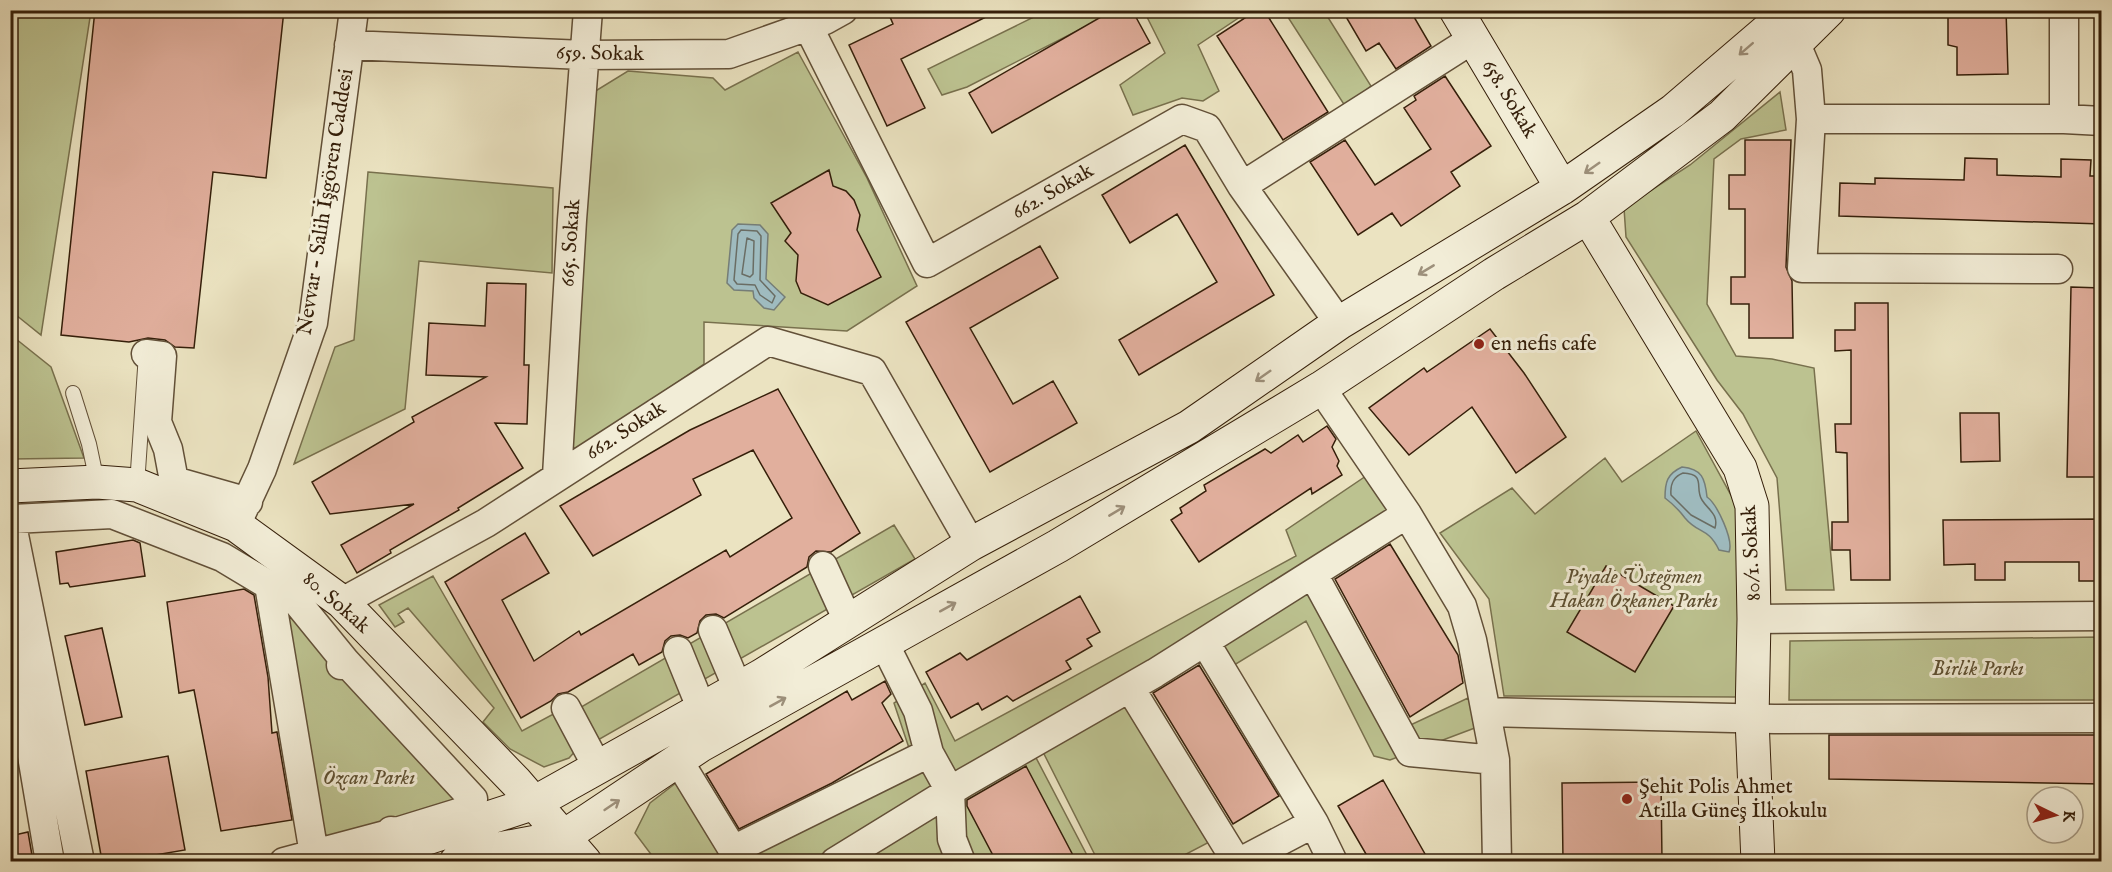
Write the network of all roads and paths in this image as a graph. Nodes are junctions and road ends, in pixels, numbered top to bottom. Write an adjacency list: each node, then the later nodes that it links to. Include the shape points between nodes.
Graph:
1 (354, 10): 11 (street, Nevvar - Salih İşgören Caddesi)
2 (588, 10): 12 (street, 665. Sokak)
3 (843, 10): 8 (street, 659. Sokak)
4 (1456, 10): 9 (street, 658. Sokak)
5 (1791, 10): 17 (street, one-way to 17, via 1673,111)
6 (1829, 10): 10 (street)
7 (2064, 10): 13 (street)
8 (797, 23): 12 (street, 659. Sokak, via 729,54); 16 (street, 662. Sokak, via 927,263 1182,119 1207,128)
9 (1473, 39): 16 (street); 17 (street, 658. Sokak)
10 (1796, 44): 14 (street, via 1807,70); 18 (street, via 1722,116)
11 (350, 45): 12 (street, 659. Sokak); 28 (street, Nevvar - Salih İşgören Caddesi, via 313,323)
12 (584, 55): 24 (street, 665. Sokak)
13 (2064, 118): 14 (street); 15 (street)
14 (1811, 119): 19 (street, via 1802,268)
15 (2102, 121)
16 (1242, 186): 20 (street, 662. Sokak)
17 (1562, 188): 20 (street, one-way to 20)
18 (1588, 217): 22 (street); 36 (street, 80/1. Sokak, via 1740,468 1752,506)
19 (2058, 268)
20 (1339, 323): 30 (street, one-way to 30, via 1189,427)
21 (146, 354): 26 (lane); 28 (street, via 162,356 157,422 168,449 174,481)
22 (1322, 388): 29 (street); 41 (street, one-way to 22, via 1058,546)
23 (73, 393): 25 (lane)
24 (556, 476): 30 (street, 662. Sokak, via 768,341 872,371); 34 (street, 662. Sokak, via 486,523)
25 (97, 482): 26 (street, 80. Sokak); 27 (street, 80. Sokak)
26 (137, 485): 28 (street, 80. Sokak)
27 (10, 486)
28 (242, 514): 34 (street, 80. Sokak)
29 (1407, 514): 32 (street); 47 (street, via 1462,606)
30 (971, 544): 37 (street)
31 (823, 566): 37 (street)
32 (1312, 574): 40 (street); 52 (street, via 1410,752)
33 (269, 585): 58 (street); 58 (street, via 297,602 343,663 473,799 472,806 458,813); 62 (street, via 222,557 112,514 13,519)
34 (342, 602): 55 (street, 80. Sokak)
35 (2102, 616): 36 (street)
36 (1754, 619): 49 (street, 80/1. Sokak)
37 (848, 621): 44 (street)
38 (713, 630): 44 (street)
39 (11, 632): 61 (street)
40 (1206, 642): 43 (street); 56 (street)
41 (884, 643): 50 (street, via 918,711); 51 (street, one-way to 41)
42 (678, 651): 46 (street)
43 (1130, 688): 54 (street); 60 (street)
44 (738, 689): 46 (street)
45 (566, 708): 53 (street)
46 (702, 710): 53 (street)
47 (1486, 712): 49 (street); 52 (street)
48 (2102, 717): 49 (street)
49 (1752, 719): 70 (street, 80/1. Sokak)
50 (928, 753): 51 (street, via 733,850); 54 (street)
51 (678, 760): 57 (street, one-way to 51)
52 (1495, 760): 69 (street)
53 (598, 768): 55 (street)
54 (950, 791): 59 (street); 67 (street, via 952,839)
55 (534, 803): 57 (street, 80. Sokak); 64 (street)
56 (1310, 819): 60 (street); 68 (street)
57 (563, 837): 65 (street); 66 (street, 80. Sokak)
58 (314, 854): 63 (street)
59 (847, 858)
60 (1232, 860)
61 (50, 861)
62 (80, 861)
63 (284, 861)
64 (354, 861)
65 (456, 861)
66 (585, 861)
67 (962, 861)
68 (1333, 861)
69 (1497, 861)
70 (1758, 861)

